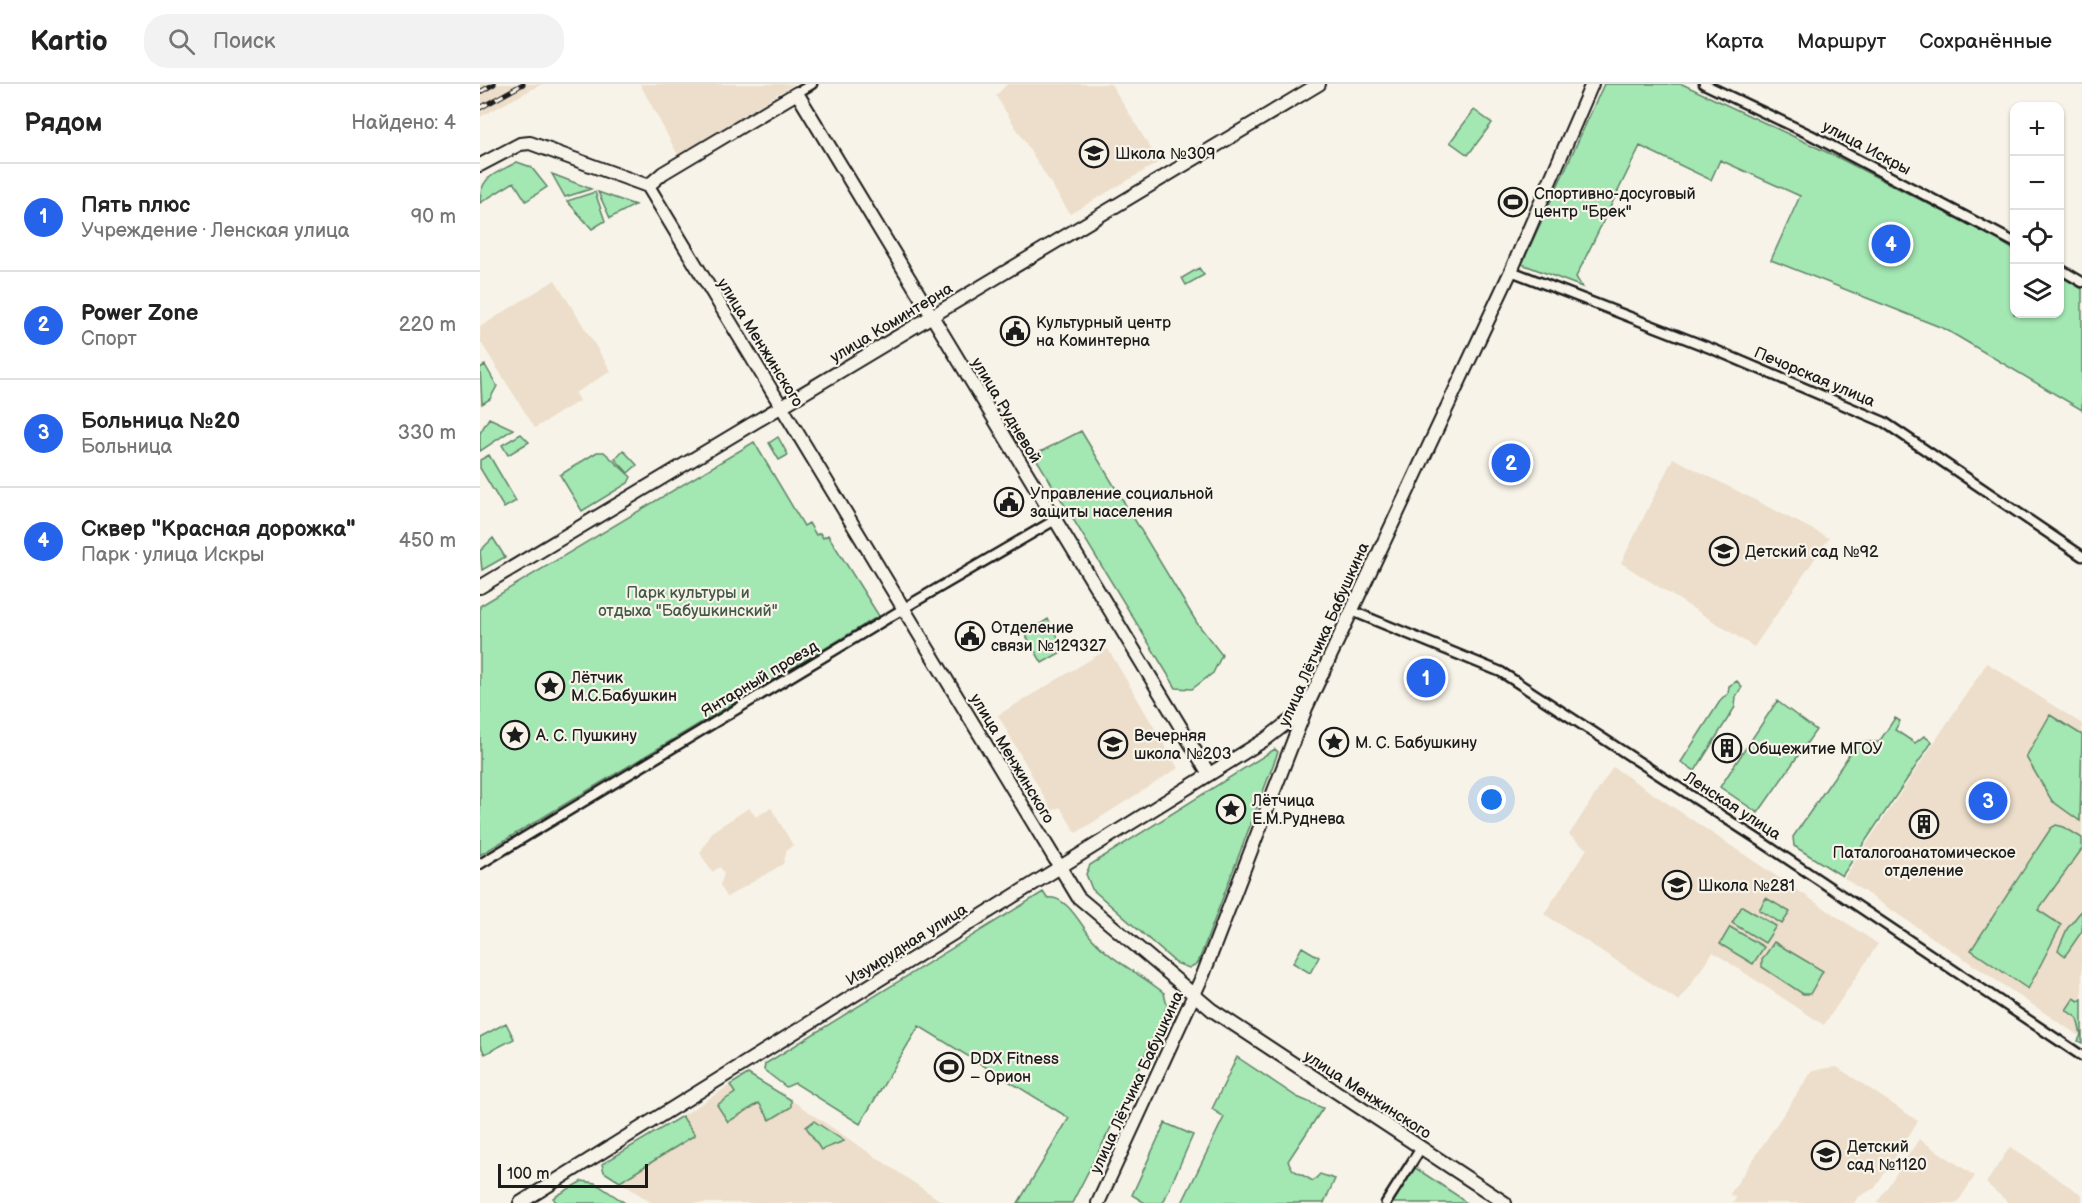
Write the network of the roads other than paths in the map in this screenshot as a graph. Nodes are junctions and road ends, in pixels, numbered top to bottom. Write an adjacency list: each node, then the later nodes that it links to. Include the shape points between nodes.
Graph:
1 (812, 84): 5 (street)
2 (1318, 84): 12 (street, улица Коминтерна)
3 (1592, 84): 9 (street, улица Лётчика Бабушкина)
4 (1704, 84): 8 (street, улица Искры, via 1811,135)
5 (797, 93): 7 (street, via 663,173); 12 (street, улица Рудневой)
6 (480, 165): 7 (street, via 520,144 530,144)
7 (648, 186): 13 (street, улица Менжинского)
8 (2010, 240)
9 (1511, 271): 15 (street, Печорская улица, via 1715,350 1884,422); 18 (street, улица Лётчика Бабушкина)
10 (2064, 271): 11 (street)
11 (2082, 282)
12 (931, 317): 13 (street, улица Коминтерна); 14 (street, улица Рудневой)
13 (781, 406): 16 (street, улица Коминтерна); 17 (street, улица Менжинского)
14 (1055, 520): 17 (street, Янтарный проезд); 20 (street, улица Рудневой)
15 (2082, 556)
16 (480, 587)
17 (903, 609): 21 (street, Янтарный проезд); 22 (street, улица Менжинского)
18 (1352, 611): 19 (street, улица Лётчика Бабушкина); 24 (street, Ленская улица, via 1501,672)
19 (1306, 708): 20 (street, Изумрудная улица, via 1266,739); 23 (street, улица Лётчика Бабушкина)
20 (1209, 774): 22 (street, Изумрудная улица)
21 (480, 864)
22 (1059, 868): 23 (street, улица Менжинского, via 1078,897); 26 (street, Изумрудная улица)
23 (1194, 996): 25 (street, улица Менжинского); 27 (street, улица Лётчика Бабушкина)
24 (2082, 1056)
25 (1421, 1148): 28 (street); 29 (street, улица Менжинского)
26 (520, 1203)
27 (1098, 1203)
28 (1386, 1203)
29 (1505, 1203)

